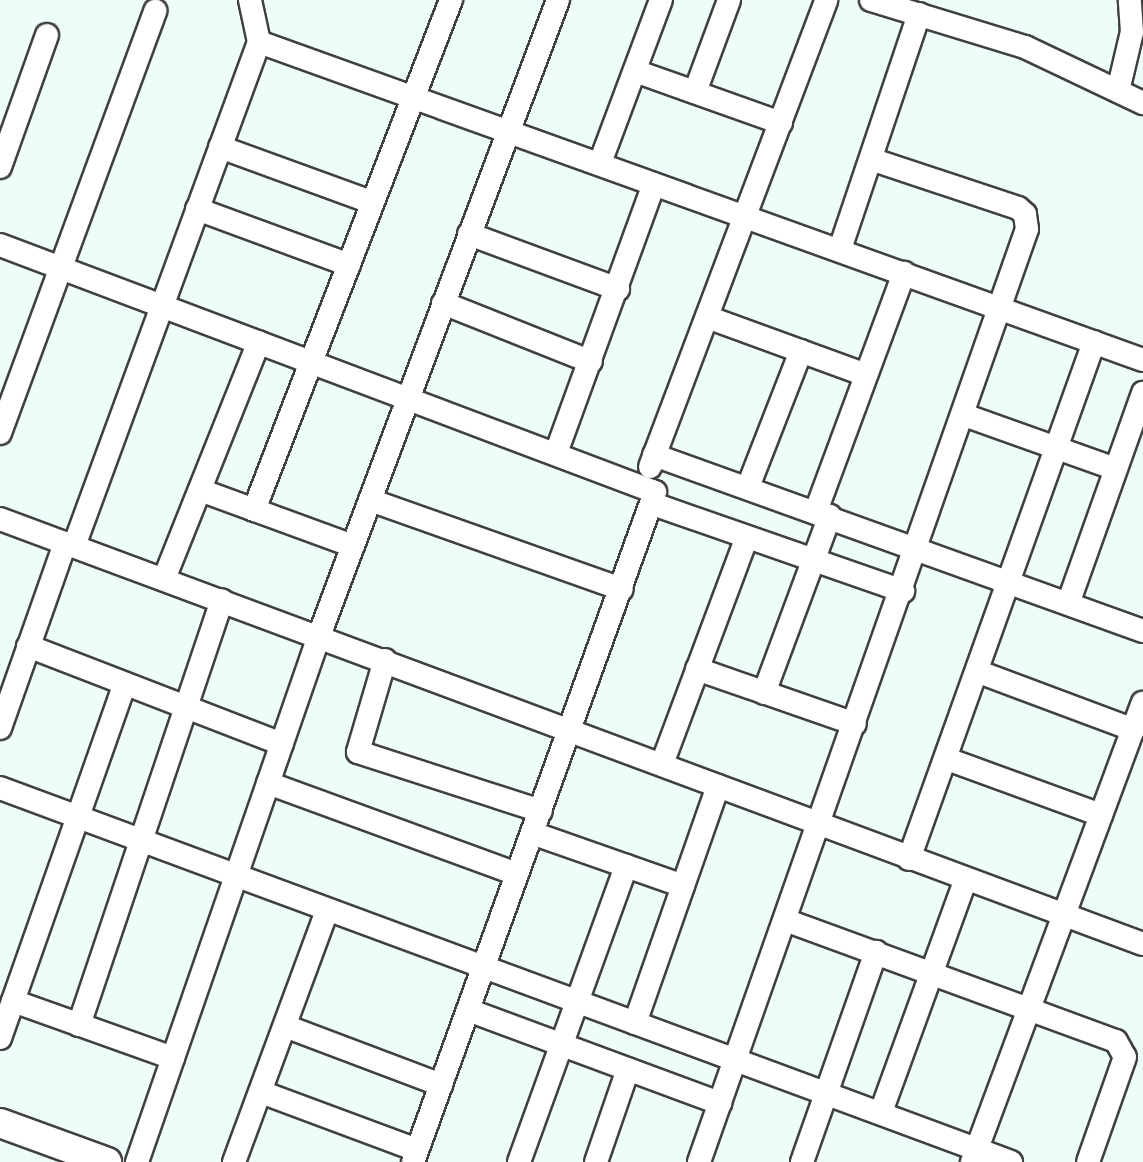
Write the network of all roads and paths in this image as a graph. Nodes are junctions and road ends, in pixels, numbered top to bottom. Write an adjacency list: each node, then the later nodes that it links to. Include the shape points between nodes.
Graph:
1 (250, 0): 13 (street)
2 (451, 0): 17 (street)
3 (558, 0): 20 (street)
4 (661, 0): 14 (street)
5 (729, 0): 16 (street)
6 (826, 0): 19 (street)
7 (871, 0): 9 (street)
8 (1130, 0): 15 (street, via 1132,32)
9 (897, 5): 11 (street)
10 (155, 11): 34 (street, via 90,196)
11 (919, 14): 15 (street, via 1025,47); 23 (street)
12 (47, 35): 21 (street)
13 (259, 42): 17 (street); 22 (street)
14 (635, 71): 16 (street); 24 (street)
15 (1118, 91): 18 (street)
16 (695, 92): 19 (street)
17 (415, 100): 20 (street); 27 (street)
18 (1143, 103)
19 (781, 123): 29 (street)
20 (507, 131): 24 (street); 30 (street)
21 (5, 136): 25 (street)
22 (220, 147): 27 (street); 28 (street)
23 (871, 159): 32 (street); 39 (street, via 1025,214 1027,229)
24 (600, 163): 26 (street)
25 (0, 167)
26 (654, 184): 29 (street); 36 (street)
27 (371, 202): 33 (street)
28 (197, 209): 33 (street); 38 (street)
29 (746, 215): 32 (street); 40 (street)
30 (469, 234): 36 (street); 37 (street)
31 (0, 245): 34 (street)
32 (840, 249): 35 (street)
33 (349, 265): 45 (street)
34 (57, 266): 38 (street); 51 (street)
35 (904, 273): 39 (street); 47 (street)
36 (618, 289): 46 (street)
37 (443, 303): 46 (street); 49 (street)
38 (161, 305): 41 (street); 64 (street)
39 (1002, 309): 42 (street); 50 (street)
40 (707, 317): 43 (street); 54 (street)
41 (259, 342): 45 (street); 57 (street)
42 (1094, 342): 44 (street); 52 (street)
43 (801, 351): 47 (street); 56 (street)
44 (1143, 360)
45 (312, 362): 49 (street); 60 (street)
46 (591, 362): 53 (street)
47 (866, 375): 61 (street)
48 (1143, 393): 55 (street)
49 (408, 398): 53 (street); 59 (street)
50 (964, 415): 52 (street); 66 (street)
51 (1, 424)
52 (1058, 449): 55 (street); 69 (street)
53 (556, 453): 58 (street)
54 (654, 455): 56 (street); 58 (street)
55 (1116, 469): 73 (street)
56 (748, 487): 61 (street)
57 (200, 490): 60 (street); 68 (street)
58 (648, 495): 63 (street); 70 (street)
59 (370, 500): 65 (street); 70 (street)
60 (254, 510): 65 (street)
61 (823, 514): 66 (street); 67 (street)
62 (0, 519): 64 (street)
63 (747, 537): 67 (street); 78 (street)
64 (69, 544): 68 (street); 76 (street)
65 (353, 546): 75 (street)
66 (918, 547): 69 (street); 71 (street)
67 (814, 560): 71 (street); 81 (street)
68 (164, 579): 72 (street)
69 (1013, 581): 73 (street); 79 (street)
70 (622, 589): 86 (street)
71 (903, 591): 84 (street)
72 (222, 600): 75 (street); 83 (street)
73 (1069, 601): 74 (street)
74 (1143, 631)
75 (319, 636): 77 (street); 88 (street)
76 (28, 646): 80 (street); 85 (street)
77 (385, 660): 86 (street); 94 (street, via 358,752)
78 (697, 669): 81 (street); 90 (street)
79 (979, 672): 87 (street); 89 (street)
80 (125, 684): 83 (street); 96 (street)
81 (764, 693): 84 (street)
82 (1143, 703): 87 (street)
83 (187, 708): 88 (street); 99 (street)
84 (855, 724): 97 (street)
85 (0, 728)
86 (571, 728): 90 (street); 94 (street)
87 (1134, 730): 95 (street)
88 (282, 744): 91 (street)
89 (947, 759): 95 (street); 100 (street)
90 (662, 764): 92 (street)
91 (268, 783): 102 (street); 103 (street)
92 (718, 786): 97 (street); 105 (street)
93 (0, 788): 96 (street)
94 (541, 811): 98 (street)
95 (1101, 815): 107 (street)
96 (78, 818): 99 (street); 113 (street)
97 (819, 826): 100 (street); 108 (street)
98 (532, 833): 101 (street); 102 (street)
99 (140, 841): 103 (street); 118 (street)
100 (909, 859): 104 (street)
101 (626, 866): 105 (street); 114 (street)
102 (517, 874): 111 (street)
103 (236, 876): 106 (street); 122 (street)
104 (966, 879): 107 (street); 112 (street)
105 (683, 886): 117 (street)
106 (327, 910): 111 (street); 119 (street)
107 (1065, 915): 109 (street); 116 (street)
108 (785, 920): 110 (street); 123 (street)
109 (1143, 944)
110 (876, 952): 112 (street); 127 (street)
111 (483, 969): 114 (street); 115 (street)
112 (930, 972): 116 (street); 129 (street)
113 (13, 1001): 118 (street); 120 (street)
114 (578, 1002): 117 (street); 121 (street)
115 (468, 1010): 121 (street); 125 (street)
116 (1029, 1010): 132 (street); 141 (street, via 1123,1047 1125,1057)
117 (635, 1023): 123 (street)
118 (79, 1025): 122 (street)
119 (285, 1026): 125 (street); 126 (street)
120 (0, 1038)
121 (562, 1046): 124 (street); 136 (street)
122 (173, 1058): 134 (street)
123 (736, 1058): 127 (street); 128 (street)
124 (628, 1069): 128 (street); 137 (street)
125 (441, 1085): 131 (street)
126 (261, 1092): 131 (street); 135 (street)
127 (828, 1093): 129 (street); 139 (street)
128 (720, 1103): 138 (street)
129 (881, 1112): 132 (street)
130 (0, 1123): 133 (street)
131 (415, 1156)
132 (974, 1156): 140 (street)
133 (107, 1162)
134 (137, 1162)
135 (234, 1162)
136 (519, 1162)
137 (596, 1162)
138 (699, 1162)
139 (802, 1162)
140 (1011, 1162)
141 (1088, 1162)

